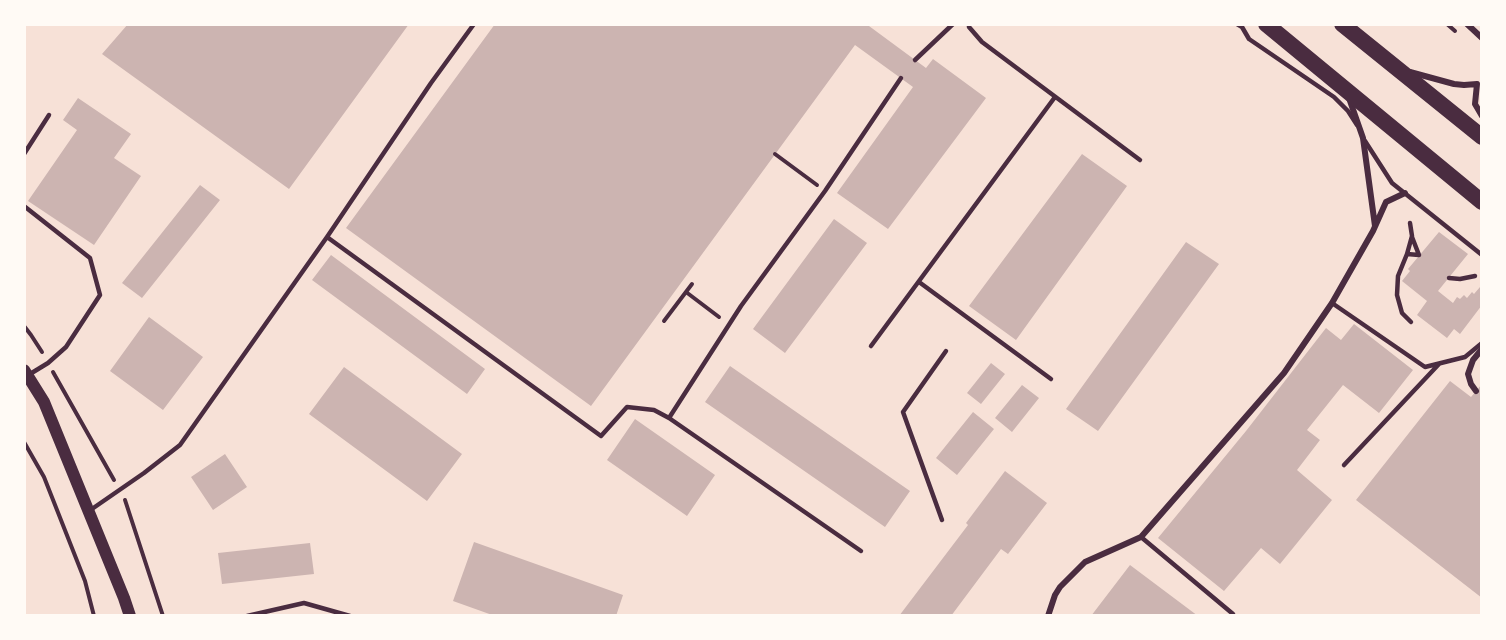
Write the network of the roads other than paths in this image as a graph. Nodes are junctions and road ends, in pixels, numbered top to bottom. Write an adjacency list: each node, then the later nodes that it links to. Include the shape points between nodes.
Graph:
1 (474, 24): 28 (lane)
2 (953, 24): 9 (lane)
3 (969, 24): 15 (lane, via 982,42)
4 (1237, 24): 19 (lane, via 1249,39 1334,97 1348,111)
5 (1266, 24): 14 (highway)
6 (1342, 24): 10 (highway)
7 (1467, 24): 8 (street)
8 (1482, 38)
9 (915, 60)
10 (1396, 68): 13 (street, via 1454,84); 18 (highway)
11 (901, 78): 44 (lane)
12 (1482, 78): 13 (street)
13 (1477, 84): 17 (street, via 1475,104)
14 (1347, 91): 19 (street); 23 (highway)
15 (1055, 97): 21 (lane); 33 (lane)
16 (49, 115): 20 (lane)
17 (1482, 116)
18 (1482, 137)
19 (1363, 138): 22 (lane, via 1392,183); 26 (street)
20 (24, 154)
21 (1140, 160)
22 (1405, 193): 26 (street, via 1386,202); 30 (lane)
23 (1482, 202)
24 (24, 206): 41 (lane, via 90,258 100,294 66,347 48,363)
25 (1410, 223): 27 (lane)
26 (1375, 226): 34 (street)
27 (1412, 236): 29 (lane); 29 (lane, via 1419,255)
28 (327, 237): 44 (lane, via 601,436 627,407 654,410); 46 (lane, via 180,445)
29 (1407, 254): 35 (lane, via 1398,276 1397,295 1401,313)
30 (1482, 255)
31 (1475, 276): 32 (lane)
32 (1449, 278)
33 (919, 282): 37 (lane); 42 (lane)
34 (1332, 303): 40 (lane, via 1425,367); 48 (street, via 1284,372)
35 (1411, 322)
36 (1482, 343): 40 (lane, via 1465,357)
37 (871, 346)
38 (1482, 349): 43 (street, via 1468,374)
39 (946, 351): 47 (lane, via 903,412)
40 (1439, 364): 45 (lane)
41 (26, 373): 46 (main road, via 44,402)
42 (1051, 380)
43 (1476, 391)
44 (669, 418): 49 (lane)
45 (1344, 465)
46 (89, 511): 52 (main road)
47 (942, 520)
48 (1141, 537): 51 (lane); 55 (street, via 1085,562 1060,587)
49 (861, 551)
50 (339, 614): 53 (lane, via 304,603); 54 (lane)
51 (1233, 614)
52 (130, 616)
53 (247, 616)
54 (350, 616)
55 (1048, 616)

